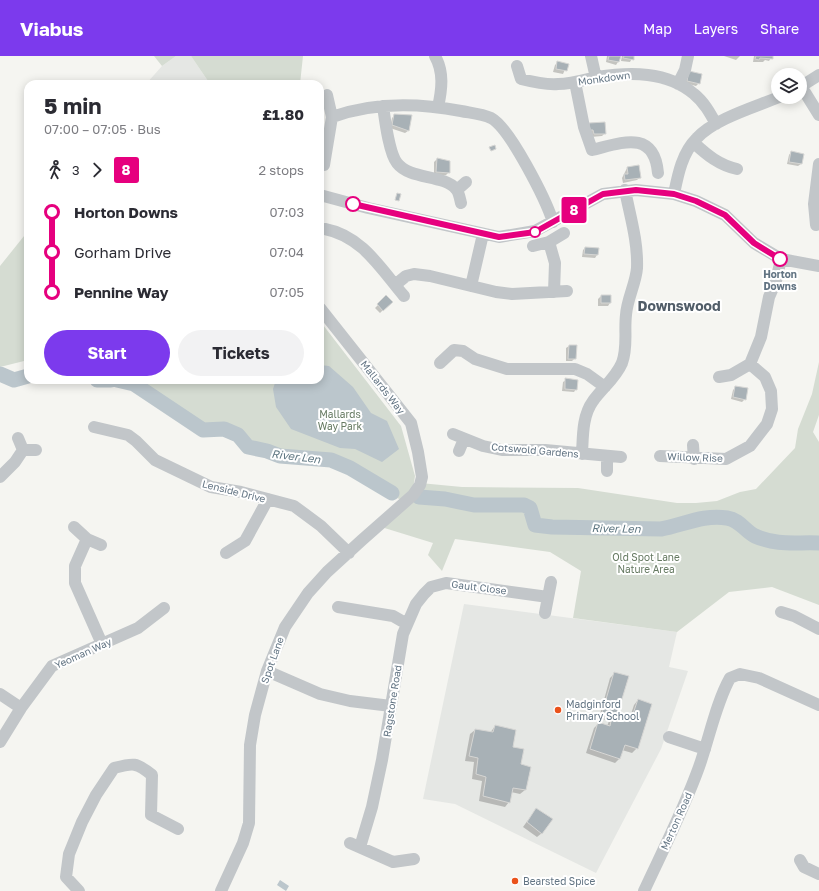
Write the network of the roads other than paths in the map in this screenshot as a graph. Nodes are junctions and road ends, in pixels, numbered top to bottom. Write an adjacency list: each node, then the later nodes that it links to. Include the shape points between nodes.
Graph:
1 (435, 56): 14 (street, via 442,84)
2 (591, 56): 6 (street)
3 (688, 56): 9 (street)
4 (517, 66): 7 (street, Monkdown, via 518,83)
5 (819, 74): 8 (street)
6 (596, 78): 7 (street, Monkdown); 9 (street, Monkdown, via 644,74)
7 (576, 82): 22 (street, via 588,151 631,141 640,143 656,157)
8 (807, 82)
9 (678, 84): 17 (street, Monkdown, via 695,94)
10 (327, 95): 16 (street)
11 (807, 97): 15 (street)
12 (771, 100): 17 (street)
13 (383, 106): 14 (street); 16 (street, via 349,111); 24 (street, via 388,137 396,163 403,169 449,184)
14 (438, 107): 29 (street, via 492,118 501,127 531,174)
15 (819, 115)
16 (332, 117): 19 (street)
17 (716, 124): 18 (street, via 696,138)
18 (694, 143): 21 (street, via 714,160); 26 (street, via 682,162)
19 (324, 164)
20 (819, 164): 30 (street, via 814,204)
21 (740, 170)
22 (658, 173)
23 (466, 182): 24 (street)
24 (456, 190): 28 (street)
25 (625, 190): 26 (street); 29 (street, via 603,194); 47 (street, via 636,240 636,269 626,315 626,350 614,378)
26 (674, 194): 36 (street, via 725,215 754,243)
27 (324, 196): 33 (street)
28 (461, 203)
29 (553, 222): 33 (street, via 535,232 499,237)
30 (816, 225)
31 (333, 227): 38 (street, via 356,241)
32 (564, 233): 34 (street)
33 (483, 234): 39 (street)
34 (549, 242): 35 (street); 41 (street, via 554,263)
35 (533, 246)
36 (781, 259): 37 (street); 45 (street, via 769,297 761,337)
37 (819, 266)
38 (395, 285): 39 (street, via 406,276 414,274); 42 (street)
39 (471, 286): 41 (street, via 512,294)
40 (567, 291): 41 (street)
41 (554, 292)
42 (404, 296)
43 (324, 313): 61 (street, Mallards Way, via 410,423)
44 (440, 363): 47 (street, via 454,350 463,351 472,364 518,370 575,369)
45 (750, 364): 46 (street, via 731,375); 58 (street, Willow Rise, via 765,377 771,391 772,409 767,424 750,446 726,459)
46 (719, 376)
47 (605, 387): 54 (street, via 592,402 586,416)
48 (94, 427): 62 (street, Lenside Drive, via 128,435 155,460 211,487)
49 (18, 438): 51 (street)
50 (693, 446): 58 (street)
51 (23, 450): 52 (street); 60 (street)
52 (36, 450)
53 (458, 451): 54 (street, Cotswold Gardens, via 458,436 502,450 544,450)
54 (582, 454): 56 (street, Cotswold Gardens)
55 (660, 456): 58 (street, Willow Rise)
56 (607, 457): 57 (street, Cotswold Gardens); 59 (street)
57 (621, 457)
58 (694, 459)
59 (607, 471)
60 (0, 477)
61 (422, 477): 67 (street, Spot Lane, via 414,495)
62 (268, 499): 66 (street, via 245,541); 67 (street, Lenside Drive, via 294,506 310,517)
63 (74, 527): 64 (street)
64 (86, 539): 65 (street); 76 (street, via 75,566 75,583)
65 (101, 545)
66 (226, 553)
67 (348, 553): 77 (street, Spot Lane, via 322,577 299,605 284,627)
68 (550, 582): 69 (street)
69 (548, 597): 73 (street); 74 (street, Gault Close, via 446,583 428,590 416,604)
70 (338, 607): 74 (street, via 393,616)
71 (164, 608): 76 (street, Yeoman Way, via 148,613 138,628)
72 (781, 612): 75 (street)
73 (544, 613)
74 (407, 624): 80 (street, Ragstone Road, via 403,634)
75 (819, 629)
76 (102, 644): 81 (street, Yeoman Way, via 52,666)
77 (266, 671): 80 (street, via 320,694); 90 (street, Spot Lane, via 250,745 249,823 243,843)
78 (0, 694): 81 (street)
79 (819, 705): 84 (street, Merton Road, via 759,678 740,674 730,678 721,693)
80 (391, 706): 86 (street, Ragstone Road, via 372,807 355,845 393,862)
81 (22, 708): 83 (street, Yeoman Way)
82 (669, 737): 84 (street)
83 (0, 742)
84 (705, 749): 91 (street, Merton Road, via 693,784)
85 (178, 829): 89 (street, via 148,814 152,775 132,763 114,768 96,795 69,854 66,877)
86 (414, 859)
87 (800, 860): 88 (street, via 804,867)
88 (819, 874)
89 (79, 891)
90 (221, 891)
91 (645, 891)

